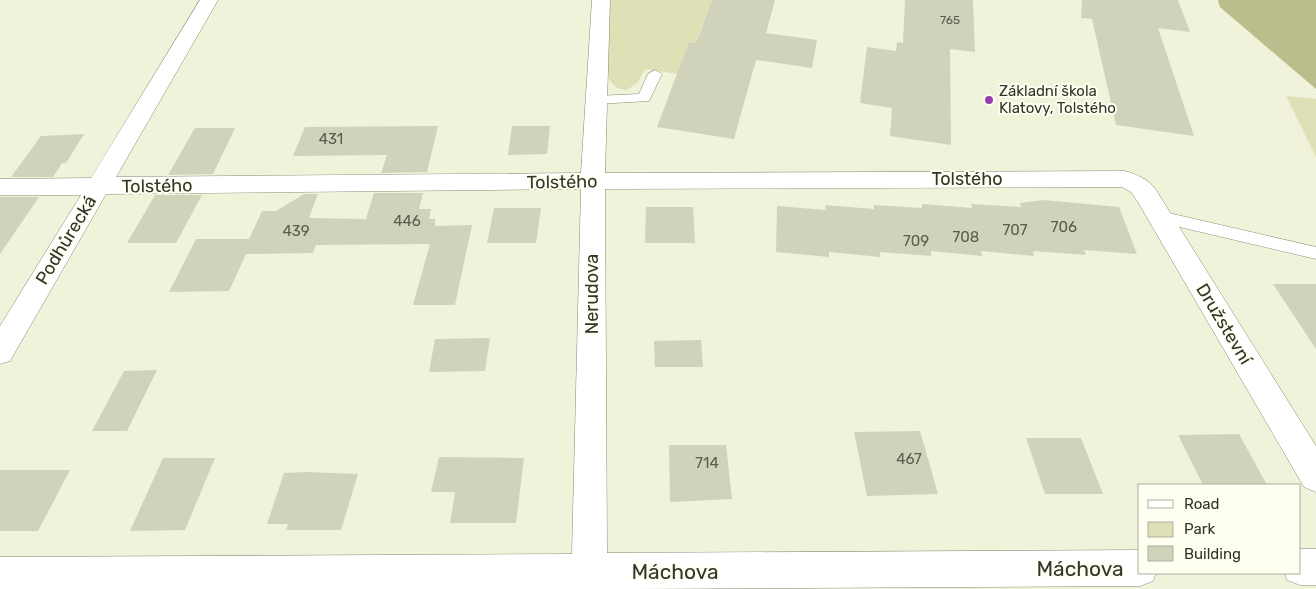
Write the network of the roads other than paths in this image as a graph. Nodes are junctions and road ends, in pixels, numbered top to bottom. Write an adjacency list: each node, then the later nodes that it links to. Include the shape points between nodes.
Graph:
1 (209, 0): 7 (street, Podhůrecká)
2 (601, 0): 4 (street, Nerudova)
3 (655, 74): 4 (lane, via 644,98)
4 (596, 100): 6 (street, Nerudova)
5 (1125, 180): 6 (street, Tolstého); 9 (street, Družstevní, via 1140,186)
6 (593, 181): 7 (street, Tolstého); 17 (street, Nerudova)
7 (98, 187): 8 (street, Tolstého); 11 (street, Podhůrecká)
8 (0, 188)
9 (1160, 217): 10 (lane); 12 (street, Družstevní)
10 (1316, 253)
11 (0, 352)
12 (1316, 476)
13 (1301, 567): 14 (street)
14 (1316, 567)
15 (1138, 568): 17 (street, Máchova)
16 (0, 575): 17 (street, Máchova)
17 (590, 581)

